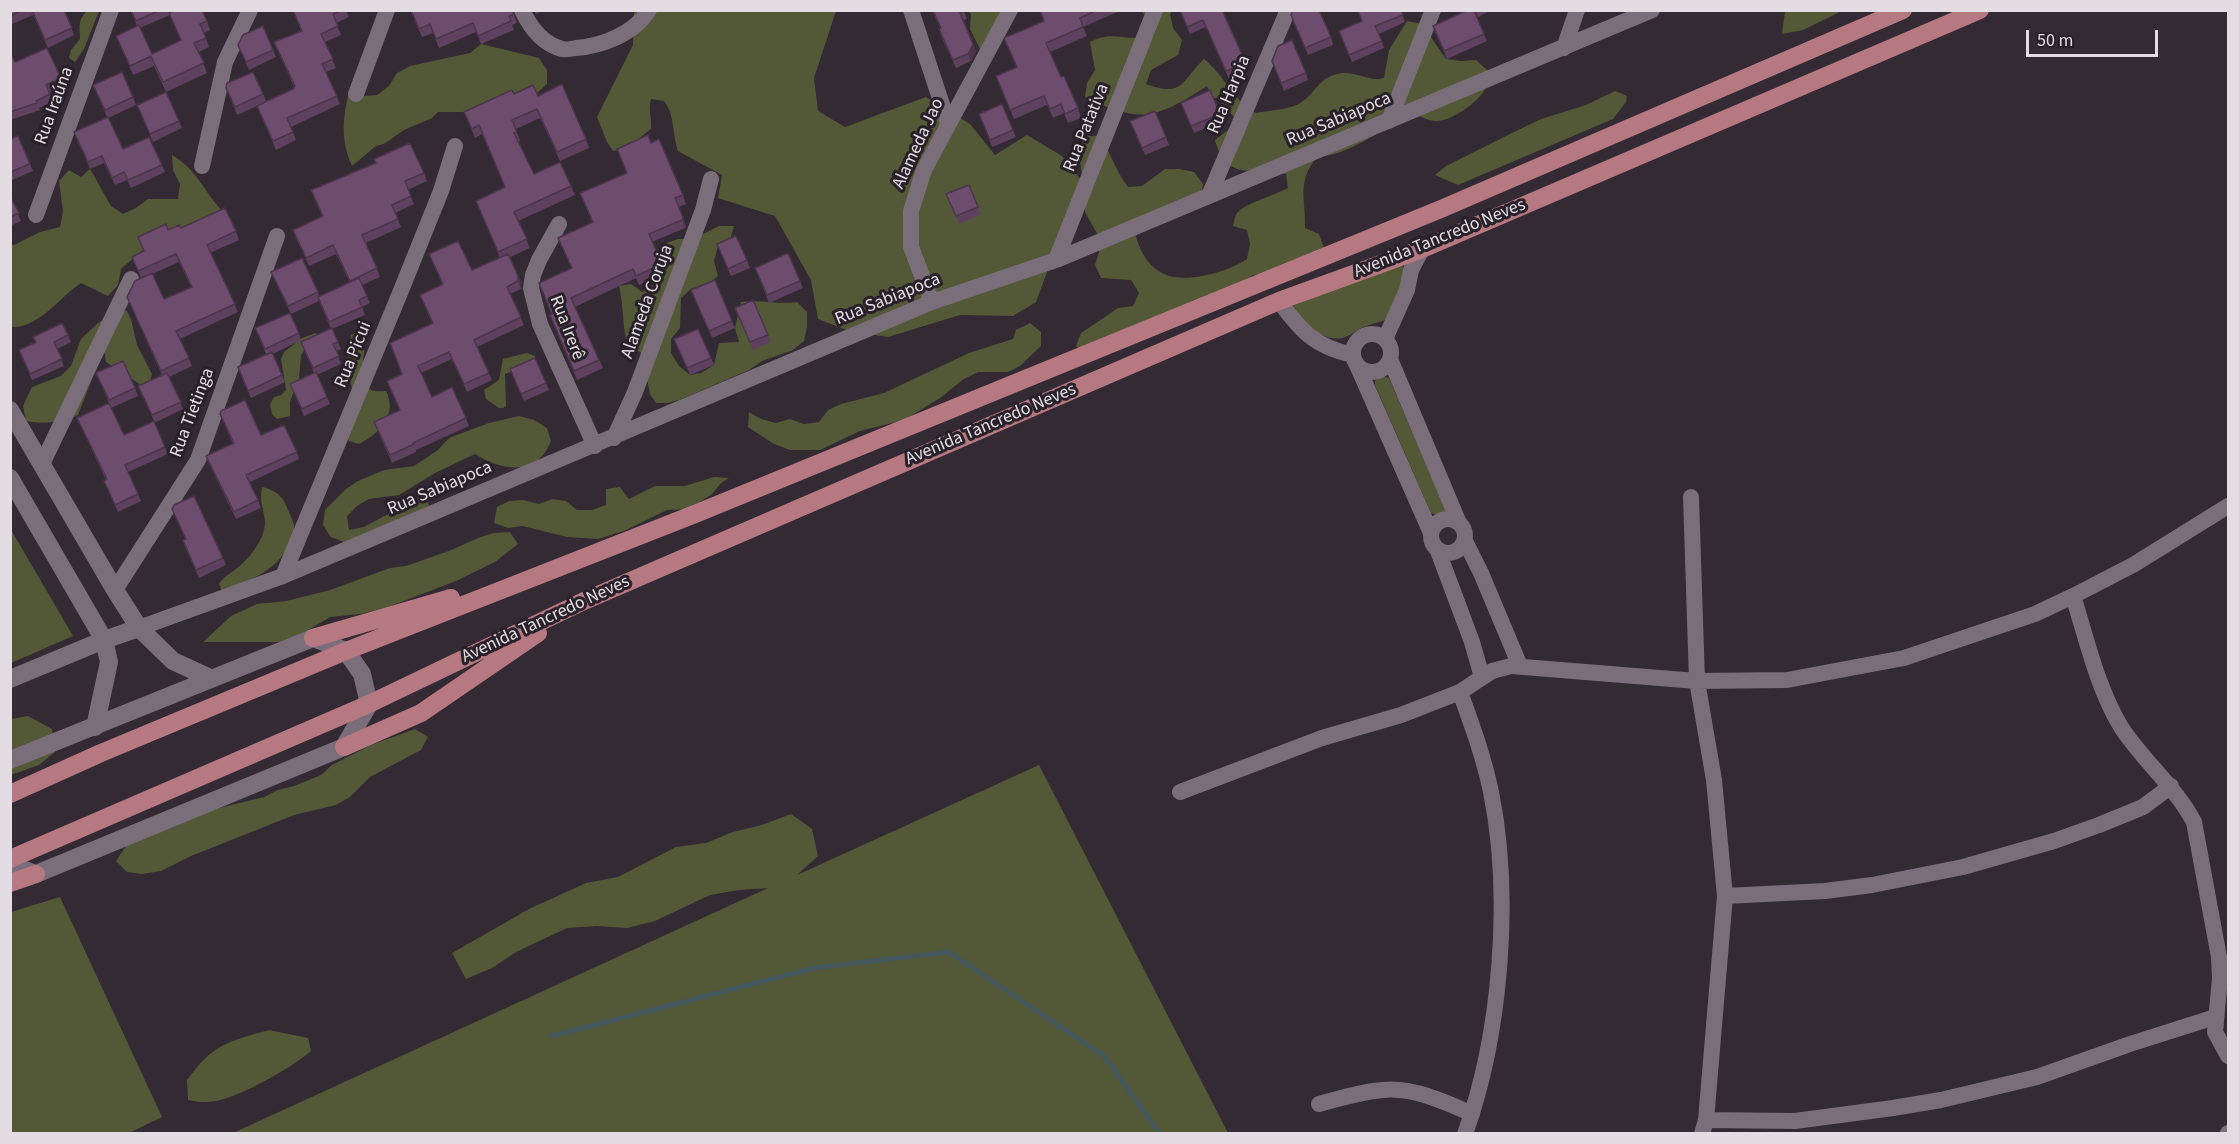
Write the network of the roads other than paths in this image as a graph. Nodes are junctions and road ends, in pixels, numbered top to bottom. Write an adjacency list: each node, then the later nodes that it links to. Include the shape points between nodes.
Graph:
1 (111, 10): 23 (street, Rua Iraúna)
2 (250, 10): 20 (street, via 225,62)
3 (387, 10): 16 (street)
4 (522, 10): 5 (street, via 540,38 562,50 597,46 626,32)
5 (649, 10)
6 (911, 10): 18 (street)
7 (1010, 10): 18 (street, Alameda Jao)
8 (1155, 10): 27 (street, Rua Patativa)
9 (1288, 10): 22 (street, Rua Harpia)
10 (1433, 10): 17 (street)
11 (1577, 10): 15 (street)
12 (1653, 10): 15 (street, Rua Sabiapoca)
13 (1904, 10): 45 (main road, Avenida Tancredo Neves, via 1441,209)
14 (1980, 10): 26 (main road, Avenida Tancredo Neves)
15 (1564, 48): 17 (street, Rua Sabiapoca)
16 (356, 94)
17 (1389, 121): 22 (street, Rua Sabiapoca)
18 (948, 123): 30 (street, Alameda Jao, via 924,170 911,211 911,248)
19 (455, 146): 46 (street, Rua Picui, via 441,191)
20 (202, 166)
21 (711, 179): 35 (street, Alameda Coruja, via 639,381)
22 (1209, 196): 27 (street, Rua Sabiapoca)
23 (36, 215)
24 (559, 224): 36 (street, Rua Irerê, via 539,260 531,288 540,324)
25 (277, 236): 47 (street, Rua Tietinga, via 198,460)
26 (1422, 249): 29 (main road, Avenida Tancredo Neves); 31 (street)
27 (1056, 260): 30 (street, Rua Sabiapoca)
28 (131, 279): 37 (street)
29 (1279, 301): 33 (street, via 1298,327 1316,342); 49 (main road, Avenida Tancredo Neves)
30 (932, 302): 35 (street, Rua Sabiapoca)
31 (1385, 339): 32 (street); 33 (street, via 1366,335 1356,343)
32 (1390, 359): 33 (street, via 1387,366 1375,372 1368,372); 41 (street)
33 (1355, 360): 42 (street)
34 (10, 410): 37 (main road)
35 (614, 438): 36 (street, Rua Sabiapoca)
36 (595, 446): 46 (street, Rua Sabiapoca)
37 (42, 464): 47 (main road)
38 (10, 478): 52 (main road)
39 (1691, 497): 58 (street)
40 (2229, 506): 48 (street, via 2133,565)
41 (1459, 523): 42 (street, via 1442,520); 43 (street)
42 (1431, 533): 44 (street, via 1433,546)
43 (1465, 540): 44 (street, via 1454,552); 54 (street)
44 (1438, 550): 55 (street)
45 (565, 564): 51 (main road); 53 (main road, Avenida Tancredo Neves)
46 (283, 576): 50 (street, Rua Sabiapoca)
47 (115, 590): 50 (main road)
48 (2073, 596): 58 (street, via 2035,614 1904,658 1787,680); 64 (street, via 2110,706 2147,763)
49 (584, 601): 60 (main road, Avenida Tancredo Neves); 62 (main road, via 421,713)
50 (139, 628): 52 (main road); 56 (main road, via 173,661)
51 (313, 638): 53 (main road); 56 (main road)
52 (104, 640): 57 (main road); 61 (main road, via 109,662)
53 (346, 651): 60 (main road, via 362,674); 66 (main road, Avenida Tancredo Neves)
54 (1520, 666): 55 (street, via 1501,668); 58 (street)
55 (1482, 677): 59 (street)
56 (210, 678): 61 (main road)
57 (10, 679)
58 (1697, 681): 71 (street, via 1714,780)
59 (1460, 692): 65 (street, via 1401,715 1322,738); 75 (street, via 1491,790 1500,855 1498,981)
60 (369, 704): 62 (main road); 67 (main road, Avenida Tancredo Neves)
61 (95, 727): 63 (main road)
62 (344, 747): 69 (main road)
63 (10, 760)
64 (2171, 786): 71 (street, via 2142,807 2099,825 1963,867 1815,892); 72 (street, via 2194,822 2198,838 2219,957 2220,994)
65 (1180, 792)
66 (10, 794)
67 (10, 859)
68 (10, 865): 69 (main road)
69 (36, 874): 70 (main road)
70 (10, 883)
71 (1725, 896): 76 (street)
72 (2215, 1017): 73 (street, via 2215,1032); 76 (street, via 2037,1077 1941,1100 1795,1121)
73 (2229, 1056)
74 (1319, 1104): 75 (street, via 1367,1092 1398,1090 1448,1103)
75 (1472, 1114): 77 (street)
76 (1704, 1127)
77 (1465, 1134)

